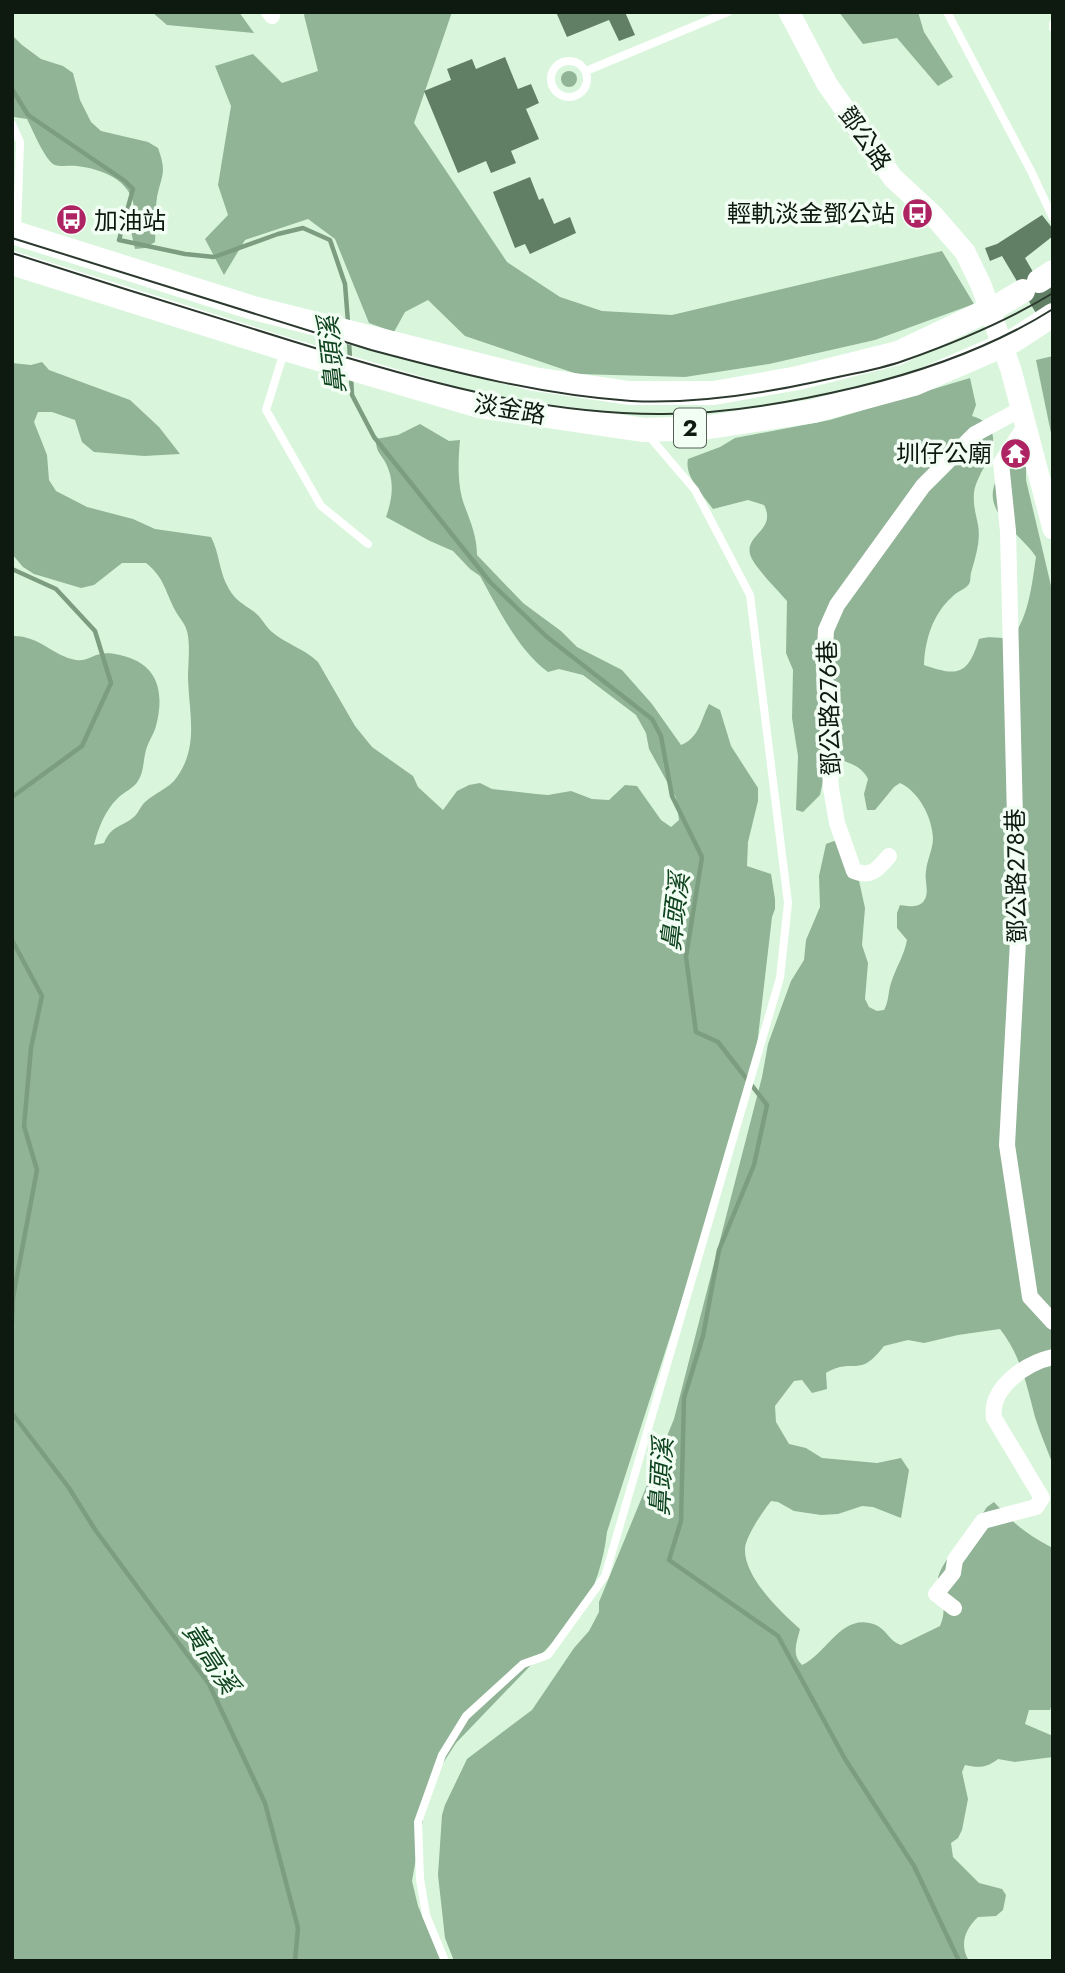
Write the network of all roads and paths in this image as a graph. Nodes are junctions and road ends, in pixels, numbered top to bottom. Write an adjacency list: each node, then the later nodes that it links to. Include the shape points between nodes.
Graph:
1 (697, 12): 5 (lane)
2 (728, 12): 5 (lane)
3 (789, 12): 14 (street, 鄧公路, via 827,84 893,178 965,252 1011,370)
4 (947, 12): 8 (lane)
5 (702, 23): 6 (lane)
6 (586, 71): 6 (lane, via 577,62 560,63 551,75 552,86 564,97 579,95 588,81)
7 (12, 124): 9 (lane, via 20,142)
8 (1053, 218)
9 (15, 233): 11 (main road, 淡金路 / 2, via 250,307 534,379 629,393 714,393 898,354)
10 (12, 263): 13 (main road, 淡金路 / 2)
11 (1038, 281)
12 (1053, 315): 15 (main road, 淡金路 / 2, via 1013,341 914,384 814,411 703,428)
13 (285, 349): 15 (main road, 淡金路 / 2, via 479,405); 17 (lane, via 266,410 321,506)
14 (1023, 417): 16 (street); 18 (street, 鄧公路276巷, via 975,434 923,486 837,605 826,630 824,666 837,823 854,871 862,875 876,872); 19 (street, 鄧公路278巷, via 1001,463 1008,530 1018,941 1007,1145 1030,1297)
15 (644, 430): 22 (lane, via 695,490 750,595 788,903 780,978 605,1576 548,1655 523,1664 466,1716 442,1755 418,1822 419,1879 426,1915)
16 (1053, 529)
17 (368, 544)
18 (889, 856)
19 (1053, 1322)
20 (1053, 1357): 21 (street, via 1018,1374 996,1396 992,1407 994,1418 1042,1498 1036,1507 983,1521 936,1594)
21 (954, 1608)
22 (444, 1961)

